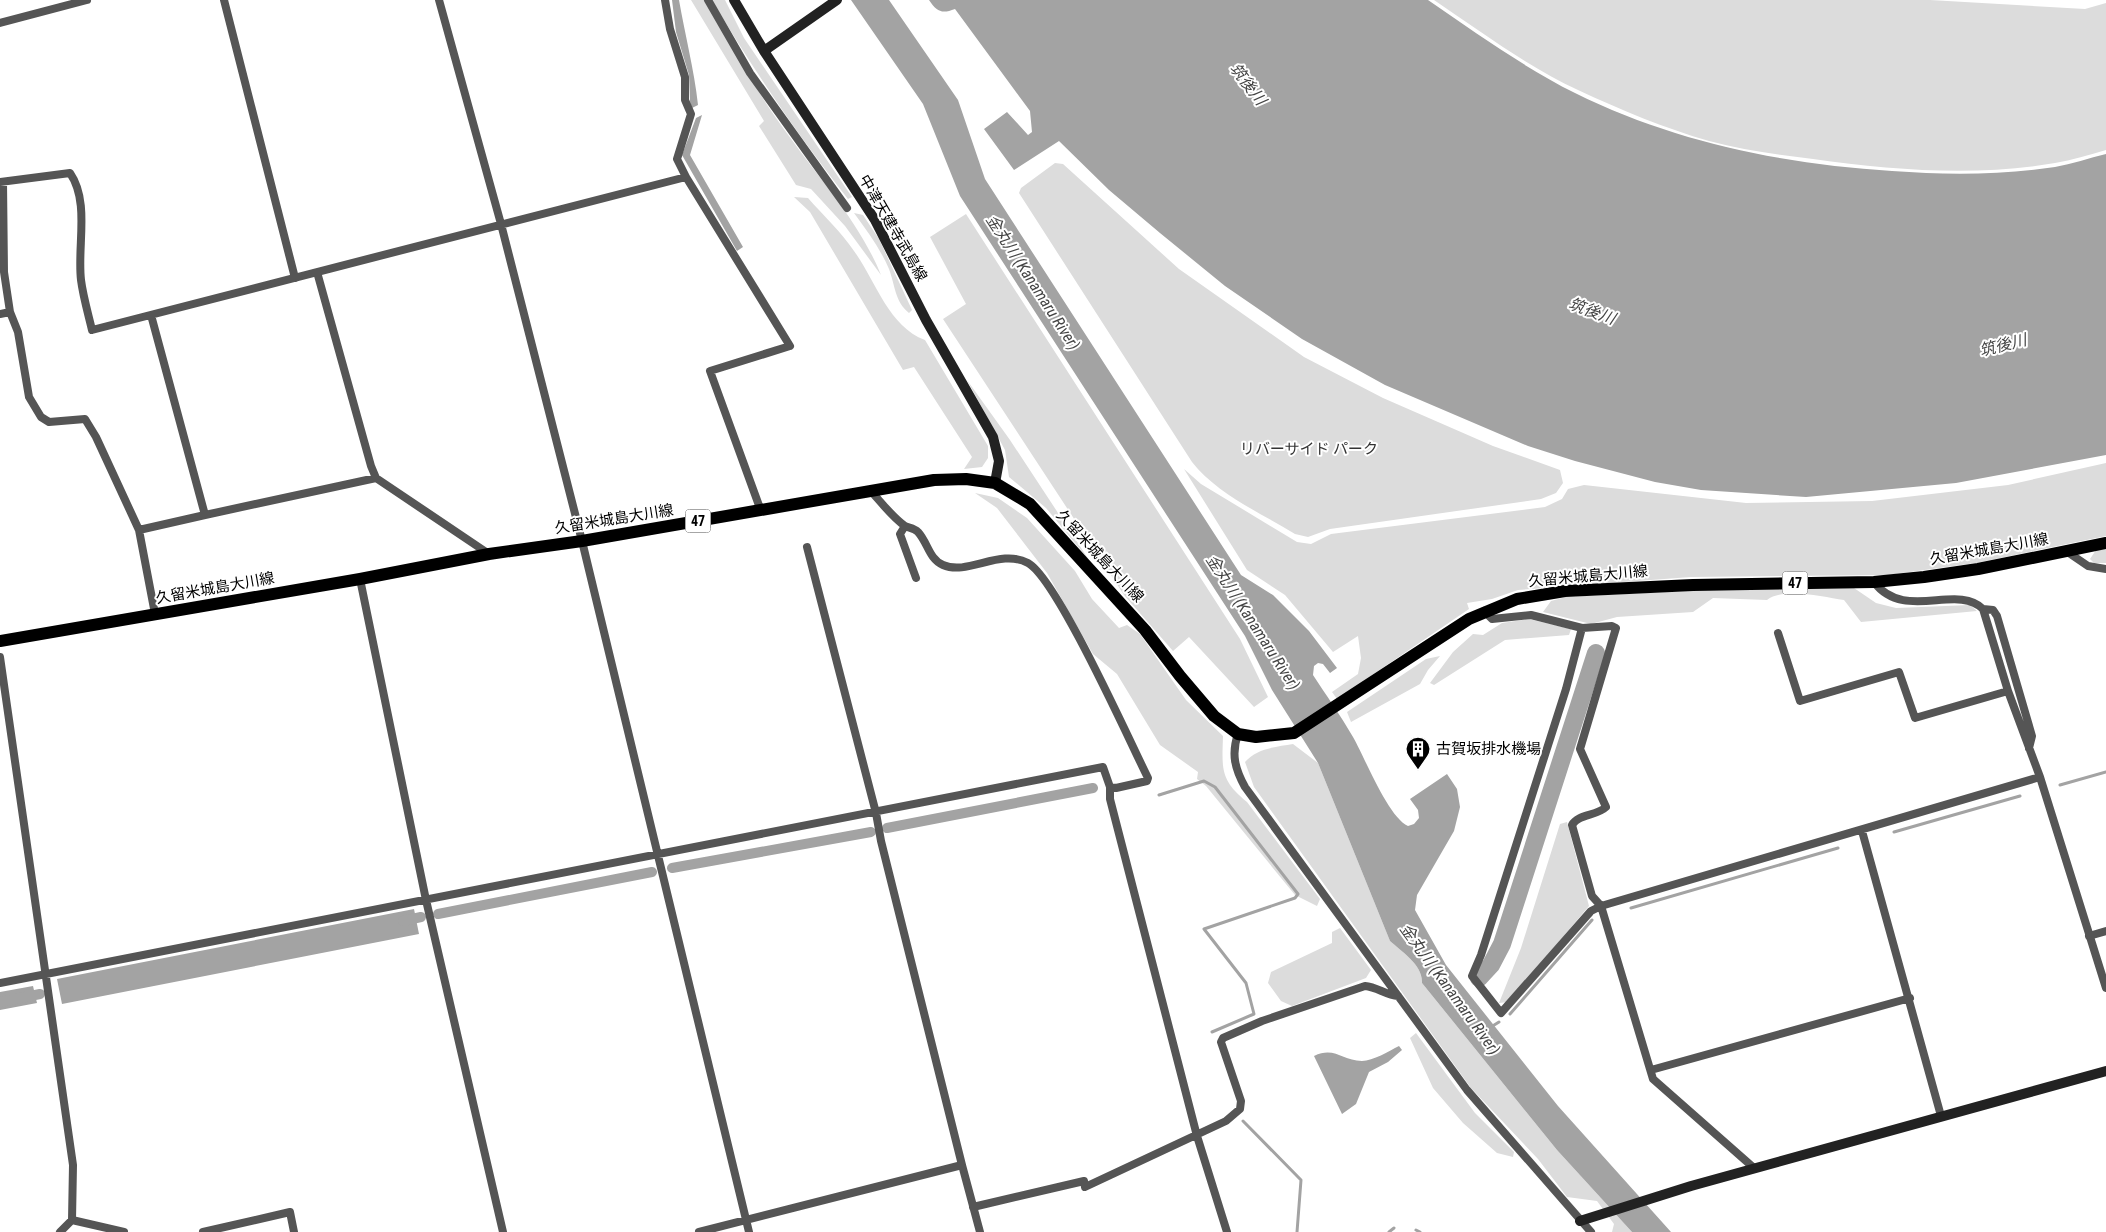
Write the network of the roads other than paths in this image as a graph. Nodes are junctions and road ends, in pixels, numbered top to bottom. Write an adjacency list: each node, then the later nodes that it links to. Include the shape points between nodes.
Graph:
1 (87, 0): 8 (street)
2 (224, 0): 15 (street)
3 (439, 0): 13 (street)
4 (665, 0): 10 (street, via 685,77 685,100 691,114 677,159)
5 (708, 0): 12 (street, via 750,73)
6 (734, 0): 9 (street, 中津天建寺武島線)
7 (837, 0): 9 (street)
8 (0, 23)
9 (768, 48): 20 (street, 中津天建寺武島線, via 875,220 926,320 993,437 999,461)
10 (686, 177): 13 (street); 22 (street, via 790,346 710,371)
11 (1, 182): 16 (street, via 4,272); 18 (street, via 70,173 77,183 81,218 81,282 92,330)
12 (848, 208)
13 (501, 224): 14 (street); 26 (street)
14 (316, 272): 15 (street); 19 (street)
15 (295, 278): 18 (street)
16 (10, 312): 17 (street); 25 (street, via 18,332 29,397 41,417 49,422 85,419)
17 (0, 314)
18 (151, 315): 23 (street)
19 (376, 478): 23 (street); 30 (street)
20 (995, 483): 21 (main road, 久留米城島大川線 / 47, via 966,479 934,480); 43 (main road, 久留米城島大川線 / 47, via 1030,504 1145,630 1214,716)
21 (870, 490): 22 (main road, 久留米城島大川線 / 47); 24 (street)
22 (761, 511): 26 (main road, 久留米城島大川線 / 47)
23 (206, 515): 25 (street)
24 (905, 526): 32 (street, via 900,534); 46 (street, via 918,532 932,556 944,566 1018,559 1030,564 1041,576 1066,614 1148,778 1147,781 1116,788)
25 (139, 530): 37 (street)
26 (582, 541): 30 (main road, 久留米城島大川線 / 47); 49 (street)
27 (2106, 543): 29 (main road, 久留米城島大川線 / 47)
28 (807, 547): 47 (street)
29 (2066, 551): 31 (street, via 2088,566); 34 (main road, 久留米城島大川線 / 47, via 1978,569)
30 (489, 554): 33 (main road, 久留米城島大川線 / 47)
31 (2106, 569)
32 (916, 578)
33 (360, 579): 37 (main road, 久留米城島大川線 / 47); 50 (street)
34 (1874, 582): 35 (street, via 1890,597 1905,601 1970,601); 36 (main road, 久留米城島大川線 / 47, via 1565,591 1517,599)
35 (1983, 609): 42 (street); 44 (street, via 1993,610 1997,616 2032,736)
36 (1484, 611): 38 (street, via 1492,619 1531,615); 43 (main road, 久留米城島大川線 / 47, via 1294,733 1256,737)
37 (155, 614): 40 (main road, 久留米城島大川線 / 47)
38 (1582, 628): 51 (street, via 1616,628 1580,749 1606,807 1574,821 1572,825 1592,896); 51 (street, via 1566,689 1472,976 1501,1014 1591,911)
39 (1778, 633): 42 (street, via 1800,701 1899,672 1915,718)
40 (0, 641)
41 (0, 657): 54 (street)
42 (2008, 691): 44 (street)
43 (1238, 734): 57 (street, via 1234,759 1246,788)
44 (2029, 748): 45 (street)
45 (2040, 777): 48 (street); 53 (street)
46 (1110, 786): 47 (street, via 1103,767); 62 (street, via 1110,799)
47 (876, 812): 49 (street); 63 (street)
48 (1862, 831): 51 (street); 58 (street)
49 (658, 856): 50 (street); 67 (street)
50 (426, 900): 54 (street); 73 (street)
51 (1601, 906): 59 (street)
52 (2106, 931): 53 (street)
53 (2089, 936): 56 (street)
54 (46, 974): 55 (street); 66 (street, via 73,1166)
55 (0, 982)
56 (2106, 988)
57 (1398, 996): 62 (street, via 1365,986 1262,1021 1223,1038 1221,1042 1241,1102 1240,1109 1226,1121); 68 (street, via 1466,1090 1532,1162)
58 (1910, 998): 59 (street); 61 (street)
59 (1651, 1070): 64 (street, via 1653,1079)
60 (2106, 1071): 61 (street)
61 (1941, 1116): 64 (street)
62 (1197, 1136): 65 (street, via 1085,1186 1084,1181); 77 (street)
63 (962, 1165): 65 (street); 67 (street)
64 (1754, 1168): 68 (street)
65 (973, 1206): 76 (street)
66 (72, 1220): 69 (street); 70 (street)
67 (746, 1221): 74 (street); 75 (street)
68 (1580, 1221): 78 (street)
69 (60, 1232)
70 (124, 1232)
71 (203, 1232): 72 (street, via 290,1212)
72 (294, 1232)
73 (503, 1232)
74 (699, 1232)
75 (749, 1232)
76 (980, 1232)
77 (1227, 1232)
78 (1591, 1232)

